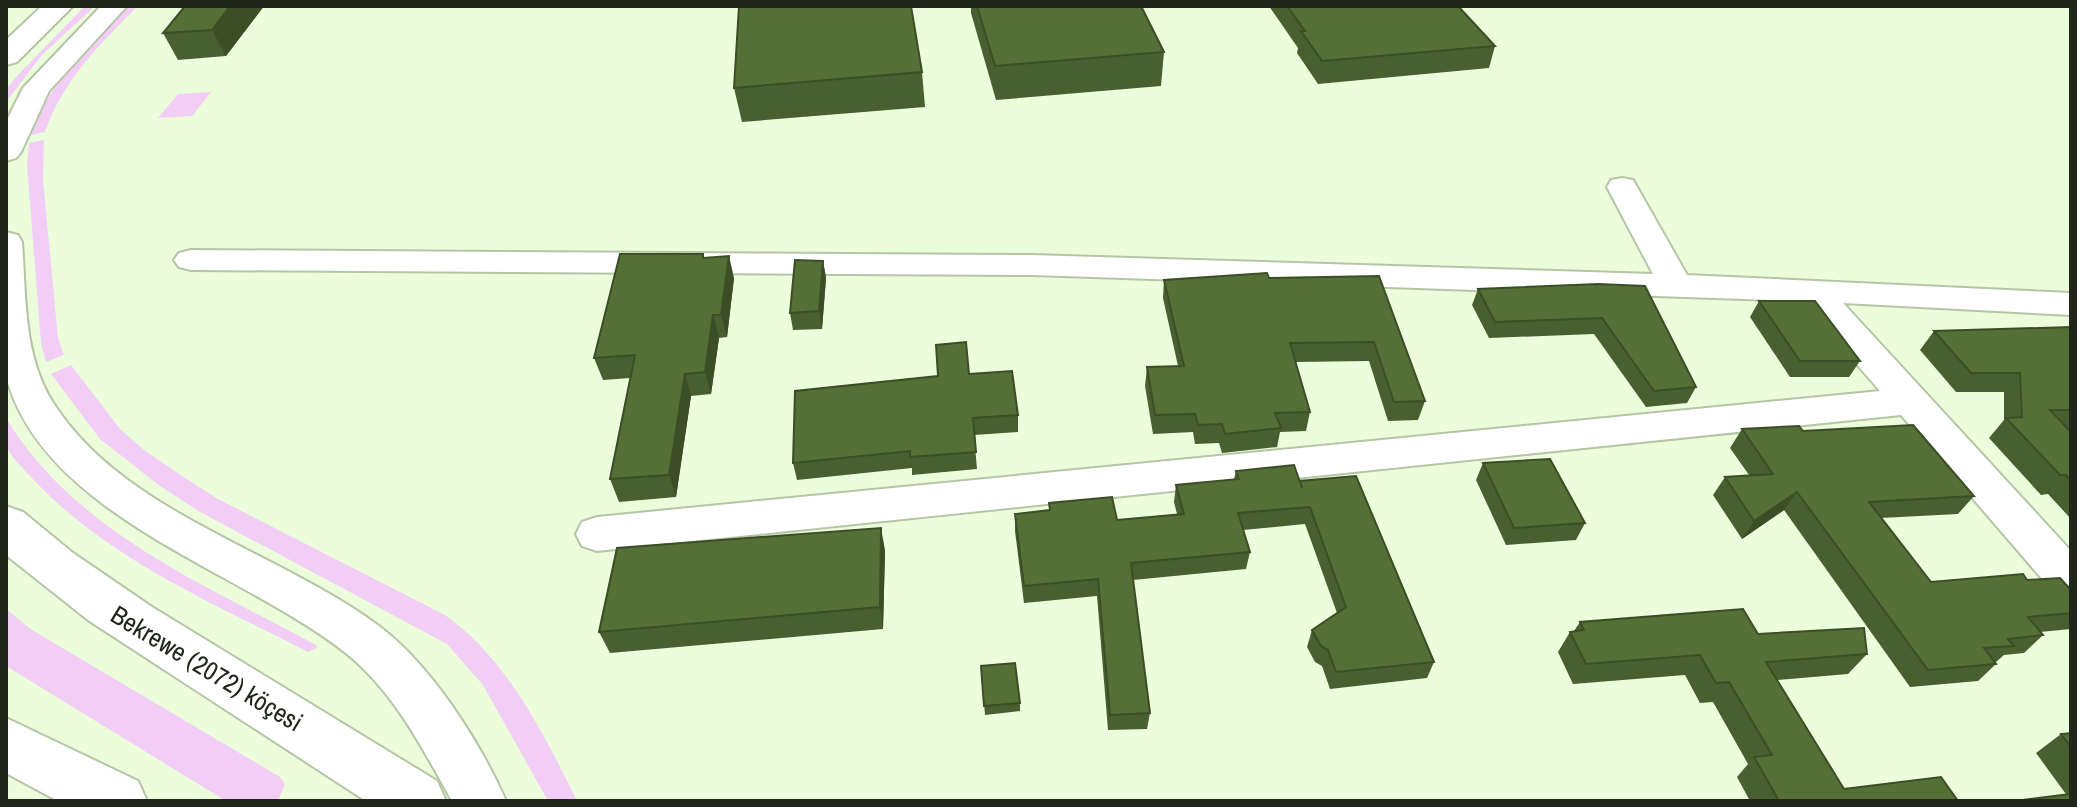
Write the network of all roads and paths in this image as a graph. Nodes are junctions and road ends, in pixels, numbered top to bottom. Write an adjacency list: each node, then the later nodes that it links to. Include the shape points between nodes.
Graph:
1 (59, 6): 3 (main road)
2 (115, 6): 4 (street, via 37,88)
3 (6, 56)
4 (6, 152)
5 (1622, 187): 8 (street)
6 (6, 242): 18 (street, via 14,351 31,396 54,433 80,463 164,522 364,641 432,721)
7 (191, 260): 8 (street, via 1032,265)
8 (1676, 286): 9 (street)
9 (1812, 290): 10 (street); 11 (street)
10 (2071, 304)
11 (1911, 401): 13 (street); 14 (street)
12 (6, 525): 17 (main road, Bekrewe (2072) köçesi, via 101,604)
13 (597, 534)
14 (2071, 581)
15 (6, 744): 16 (main road)
16 (117, 801)
17 (416, 801)
18 (480, 801)

